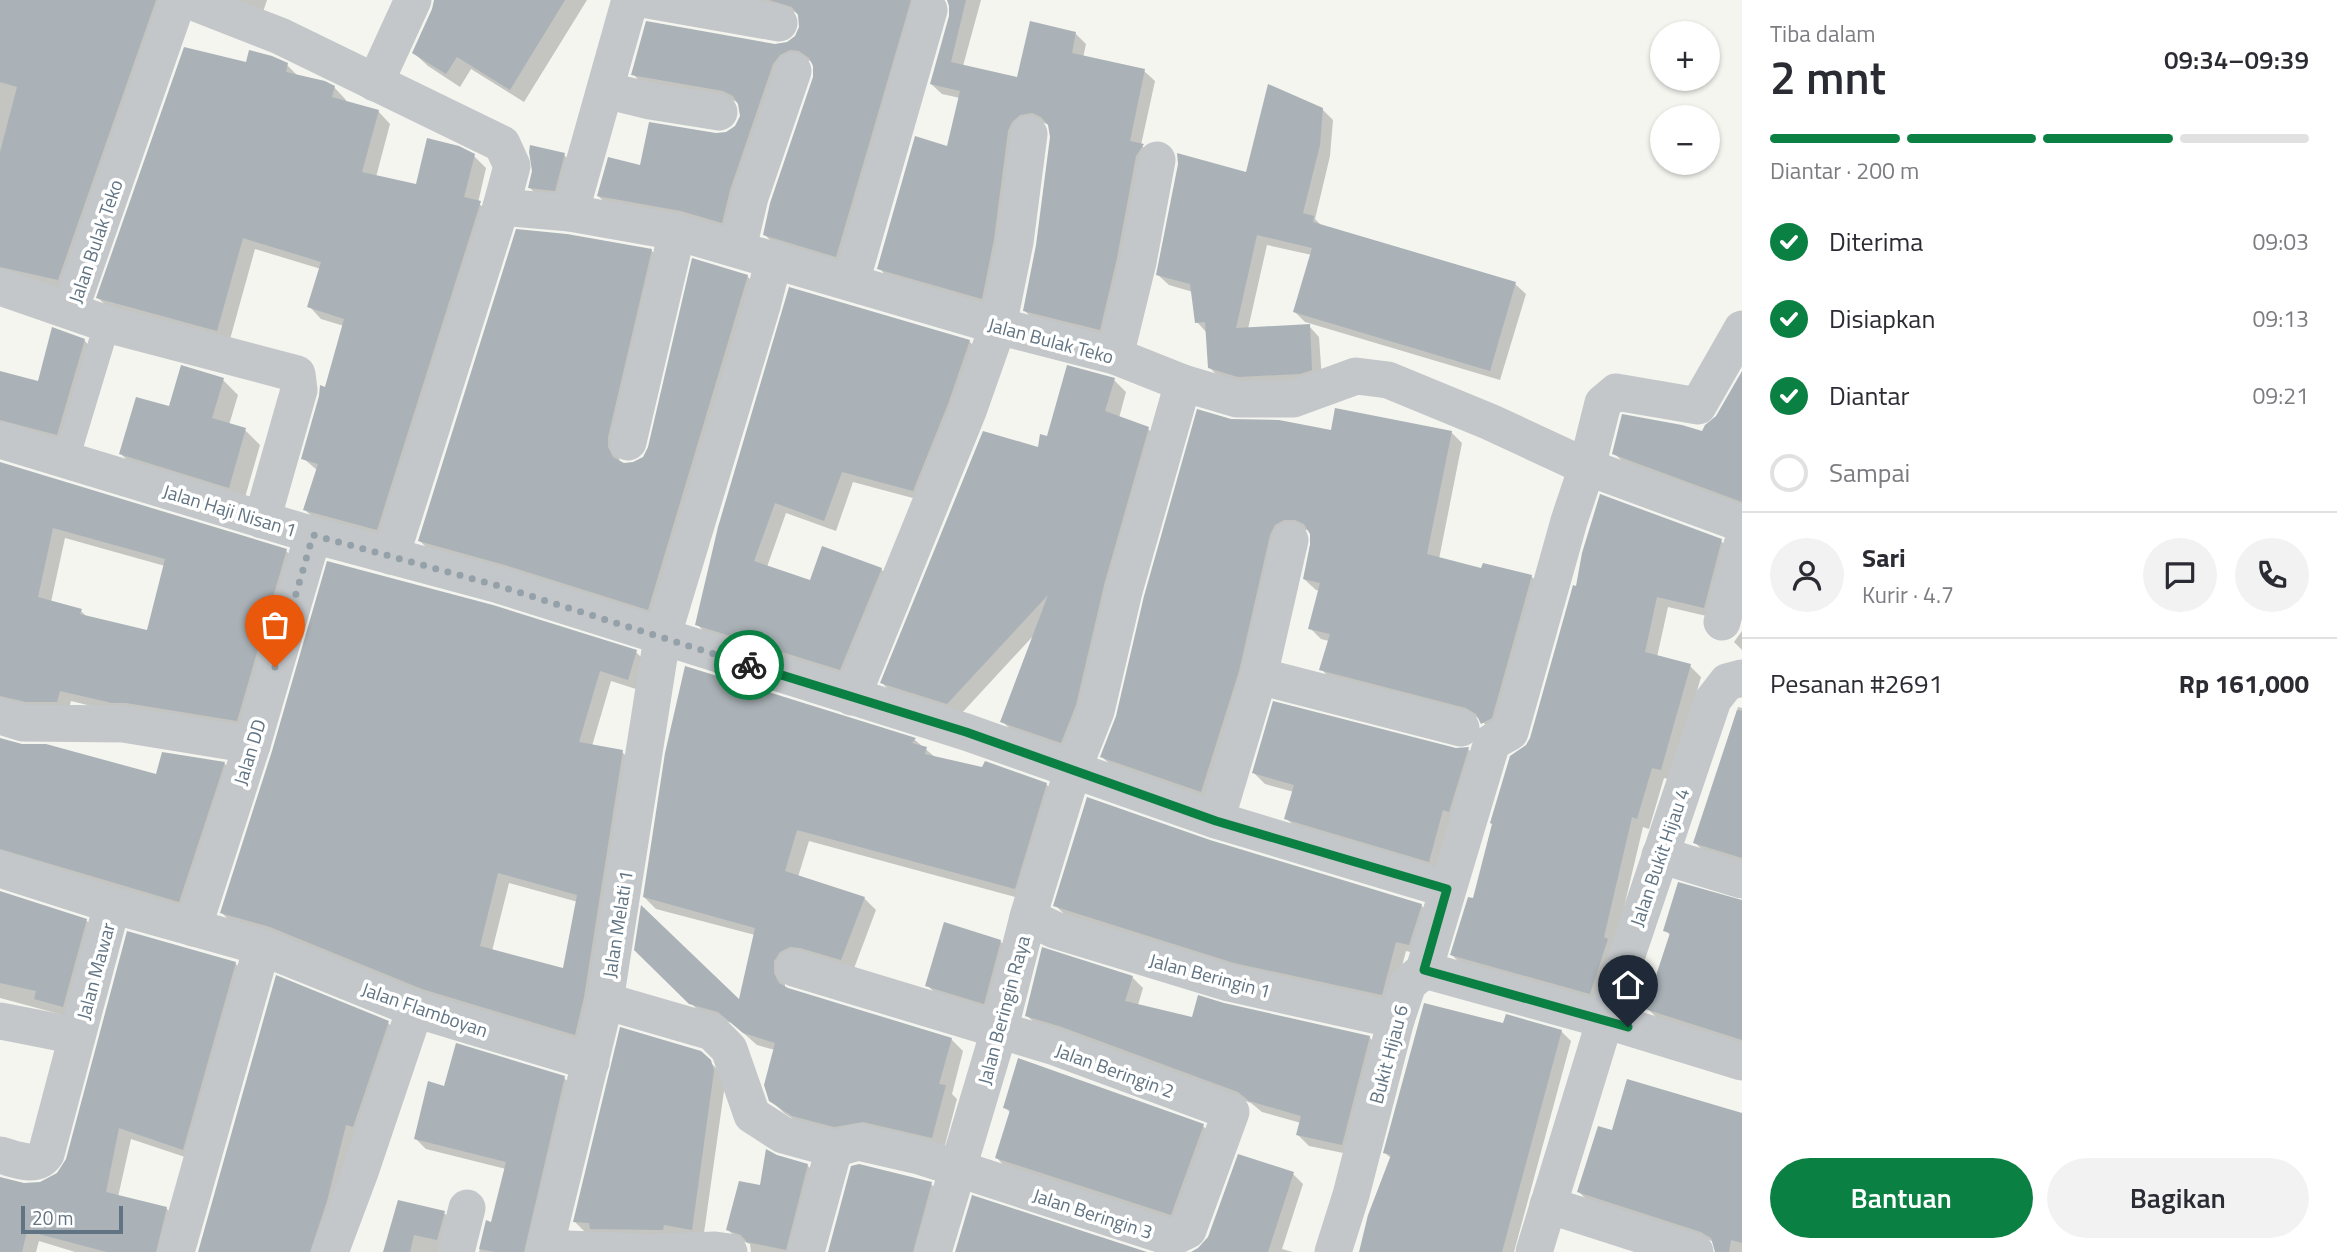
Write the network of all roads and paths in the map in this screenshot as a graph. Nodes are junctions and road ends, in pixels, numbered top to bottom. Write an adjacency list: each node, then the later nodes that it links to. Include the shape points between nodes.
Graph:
1 (178, 0): 21 (street, Jalan Bulak Teko)
2 (188, 0): 9 (street, via 280,36)
3 (412, 0): 9 (street)
4 (630, 0): 10 (street)
5 (648, 0): 7 (street)
6 (929, 10): 19 (street)
7 (779, 23)
8 (793, 71): 17 (street, via 750,197)
9 (375, 83): 14 (street, via 502,144 512,166)
10 (605, 90): 11 (street); 15 (street)
11 (719, 112)
12 (1029, 134): 23 (street)
13 (1157, 160): 25 (street)
14 (500, 207): 15 (street, Jalan Bulak Teko); 36 (street)
15 (570, 213): 16 (street, Jalan Bulak Teko)
16 (677, 232): 17 (street, Jalan Bulak Teko); 28 (street)
17 (738, 248): 18 (street, Jalan Bulak Teko)
18 (774, 258): 19 (street, Jalan Bulak Teko); 38 (street, Jalan Melati 1)
19 (852, 282): 23 (street, Jalan Bulak Teko)
20 (0, 287): 21 (street)
21 (70, 310): 22 (street, Jalan Bulak Teko)
22 (107, 324): 29 (street); 31 (street, Jalan Bulak Teko, via 297,374 300,382)
23 (998, 326): 25 (street, Jalan Bulak Teko); 41 (street)
24 (1742, 329): 30 (street, via 1698,406 1616,392 1603,403)
25 (1115, 356): 26 (street, Jalan Bulak Teko)
26 (1183, 383): 30 (street, Jalan Bulak Teko, via 1237,399 1293,399 1356,376 1388,380); 45 (street, Jalan Beringin Raya, via 1124,591 1096,711)
27 (0, 440): 29 (street, Jalan Haji Nisan 1)
28 (628, 442)
29 (66, 460): 31 (street, Jalan Haji Nisan 1)
30 (1587, 467): 32 (street, Jalan Bulak Teko); 43 (street, via 1510,732)
31 (262, 520): 33 (street, Jalan Haji Nisan 1)
32 (1742, 524)
33 (313, 535): 36 (street, Jalan Haji Nisan 1); 44 (street, Jalan DD)
34 (1290, 540): 39 (street)
35 (1742, 545): 37 (street)
36 (391, 556): 38 (street, Jalan Haji Nisan 1)
37 (1722, 622)
38 (662, 638): 41 (street, Jalan Haji Nisan 1); 57 (street, Jalan Melati 1)
39 (1259, 676): 43 (street); 46 (street)
40 (1742, 678): 47 (street, Jalan Bukit Hijau 4, via 1727,682 1713,700)
41 (852, 697): 45 (street, Jalan Haji Nisan 1)
42 (0, 716): 44 (street, via 23,723 122,724)
43 (1476, 735): 50 (street, Bukit Hijau 6)
44 (252, 745): 53 (street, Jalan DD)
45 (1073, 769): 46 (street, Jalan Haji Nisan 1); 52 (street, Jalan Beringin Raya)
46 (1216, 821): 50 (street, Jalan Haji Nisan 1)
47 (1660, 855): 49 (street); 60 (street, Jalan Bukit Hijau 4)
48 (0, 869): 51 (street, Jalan Flamboyan)
49 (1742, 880)
50 (1447, 889): 56 (street, Bukit Hijau 6)
51 (112, 905): 53 (street, Jalan Flamboyan); 63 (street, Jalan Mawar)
52 (1028, 917): 59 (street, Jalan Beringin 1, via 1055,930 1229,983); 62 (street, Jalan Beringin Raya)
53 (193, 928): 54 (street, Jalan Flamboyan)
54 (262, 947): 58 (street, Jalan Flamboyan); 73 (street)
55 (794, 968): 62 (street, Jalan Beringin 2)
56 (1424, 970): 59 (street, Bukit Hijau 6, via 1408,984); 60 (street)
57 (605, 1000): 64 (street); 67 (street, Jalan Melati 1, via 712,1032 729,1049 752,1115 783,1135)
58 (415, 1009): 64 (street, Jalan Flamboyan); 74 (street)
59 (1396, 1020): 81 (street, Bukit Hijau 6)
60 (1605, 1020): 65 (street); 70 (street, Jalan Bukit Hijau 4)
61 (3, 1030): 63 (street)
62 (999, 1031): 66 (street, Jalan Beringin 2); 69 (street, Jalan Beringin Raya)
63 (78, 1036): 68 (street, Jalan Mawar, via 46,1154 34,1163)
64 (591, 1062): 72 (street)
65 (1742, 1062)
66 (1231, 1112): 69 (street, Jalan Beringin 3, via 1188,1230 1172,1238)
67 (834, 1149): 69 (street, Jalan Melati 1, via 858,1142); 79 (street)
68 (0, 1155)
69 (957, 1168): 80 (street, Jalan Beringin Raya)
70 (1548, 1205): 82 (street, Jalan Bukit Hijau 4); 83 (street)
71 (467, 1208): 75 (street)
72 (545, 1248): 76 (street)
73 (176, 1252)
74 (330, 1252)
75 (456, 1252)
76 (644, 1252)
77 (658, 1252): 78 (street)
78 (729, 1252)
79 (806, 1252)
80 (933, 1252)
81 (1333, 1252)
82 (1534, 1252)
83 (1695, 1252)

